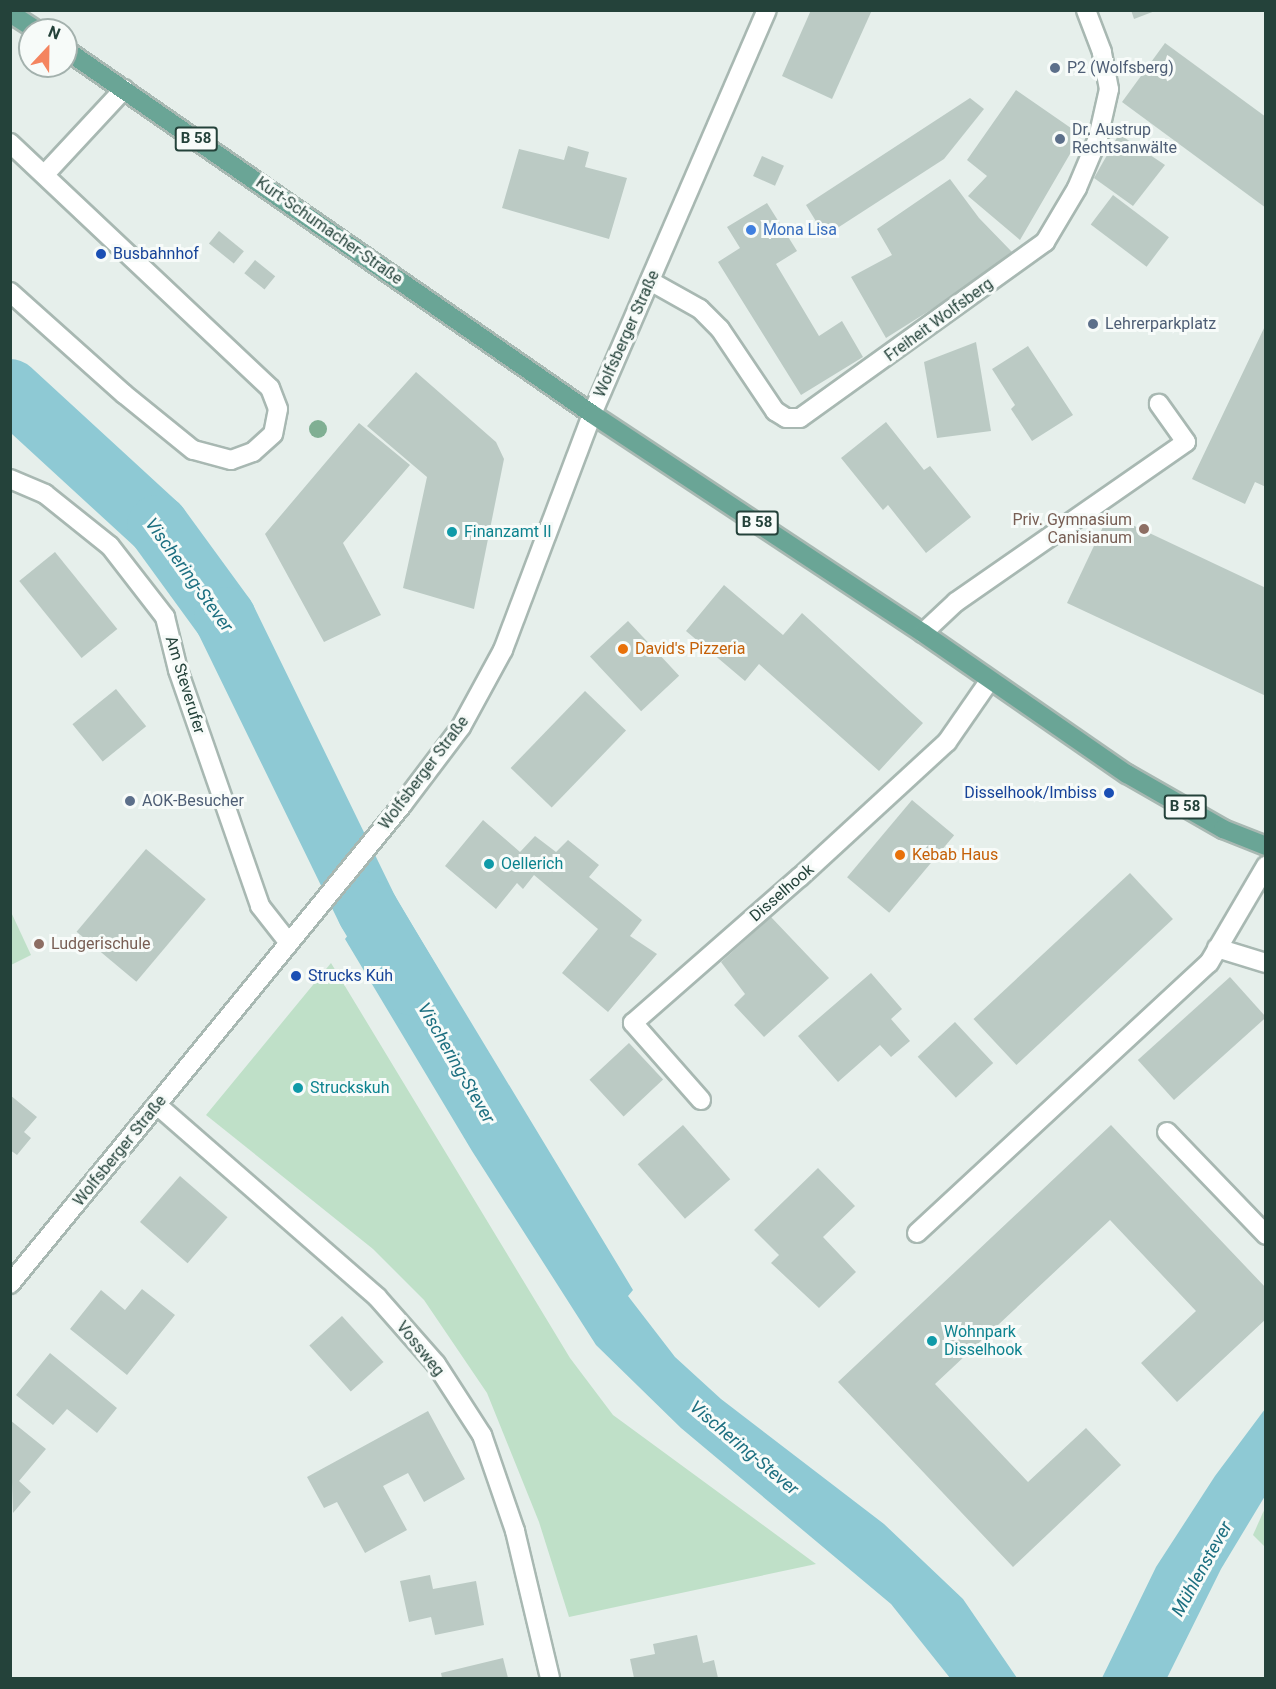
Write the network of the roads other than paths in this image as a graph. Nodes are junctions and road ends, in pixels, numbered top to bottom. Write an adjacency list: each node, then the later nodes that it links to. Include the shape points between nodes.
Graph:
1 (767, 10): 7 (street, Wolfsberger Straße)
2 (1086, 10): 7 (street, Freiheit Wolfsberg, via 1102,52 1109,89 1098,138 1063,214 1045,242 800,418 786,418 775,411 720,328 700,309)
3 (78, 58): 4 (main road, Kurt-Schumacher-Straße / B 58)
4 (124, 89): 6 (street); 10 (main road, Kurt-Schumacher-Straße / B 58)
5 (10, 143): 6 (street)
6 (45, 174): 8 (street, via 270,388 278,409 273,434 253,452 231,460 193,450)
7 (650, 281): 10 (street, Wolfsberger Straße)
8 (10, 292)
9 (1159, 404): 12 (street, via 1186,441 956,602)
10 (592, 414): 12 (main road, B 58); 16 (street, Wolfsberger Straße, via 504,650 461,727)
11 (10, 479): 16 (street, Am Steverufer, via 45,494 110,546 165,617 178,670 260,906)
12 (923, 633): 13 (main road, B 58)
13 (990, 680): 14 (main road, B 58, via 1127,774 1223,828); 19 (street, Disselhook, via 947,742 633,1023)
14 (1266, 846)
15 (1266, 866): 17 (street)
16 (290, 943): 20 (street, Wolfsberger Straße)
17 (1217, 948): 18 (street); 22 (street, via 1209,963)
18 (1266, 963)
19 (701, 1100)
20 (157, 1105): 24 (street, Wolfsberger Straße); 25 (street, Vossweg, via 377,1297 436,1365 482,1435 515,1531)
21 (1167, 1132): 23 (street)
22 (917, 1233)
23 (1266, 1235)
24 (10, 1284)
25 (550, 1678)

